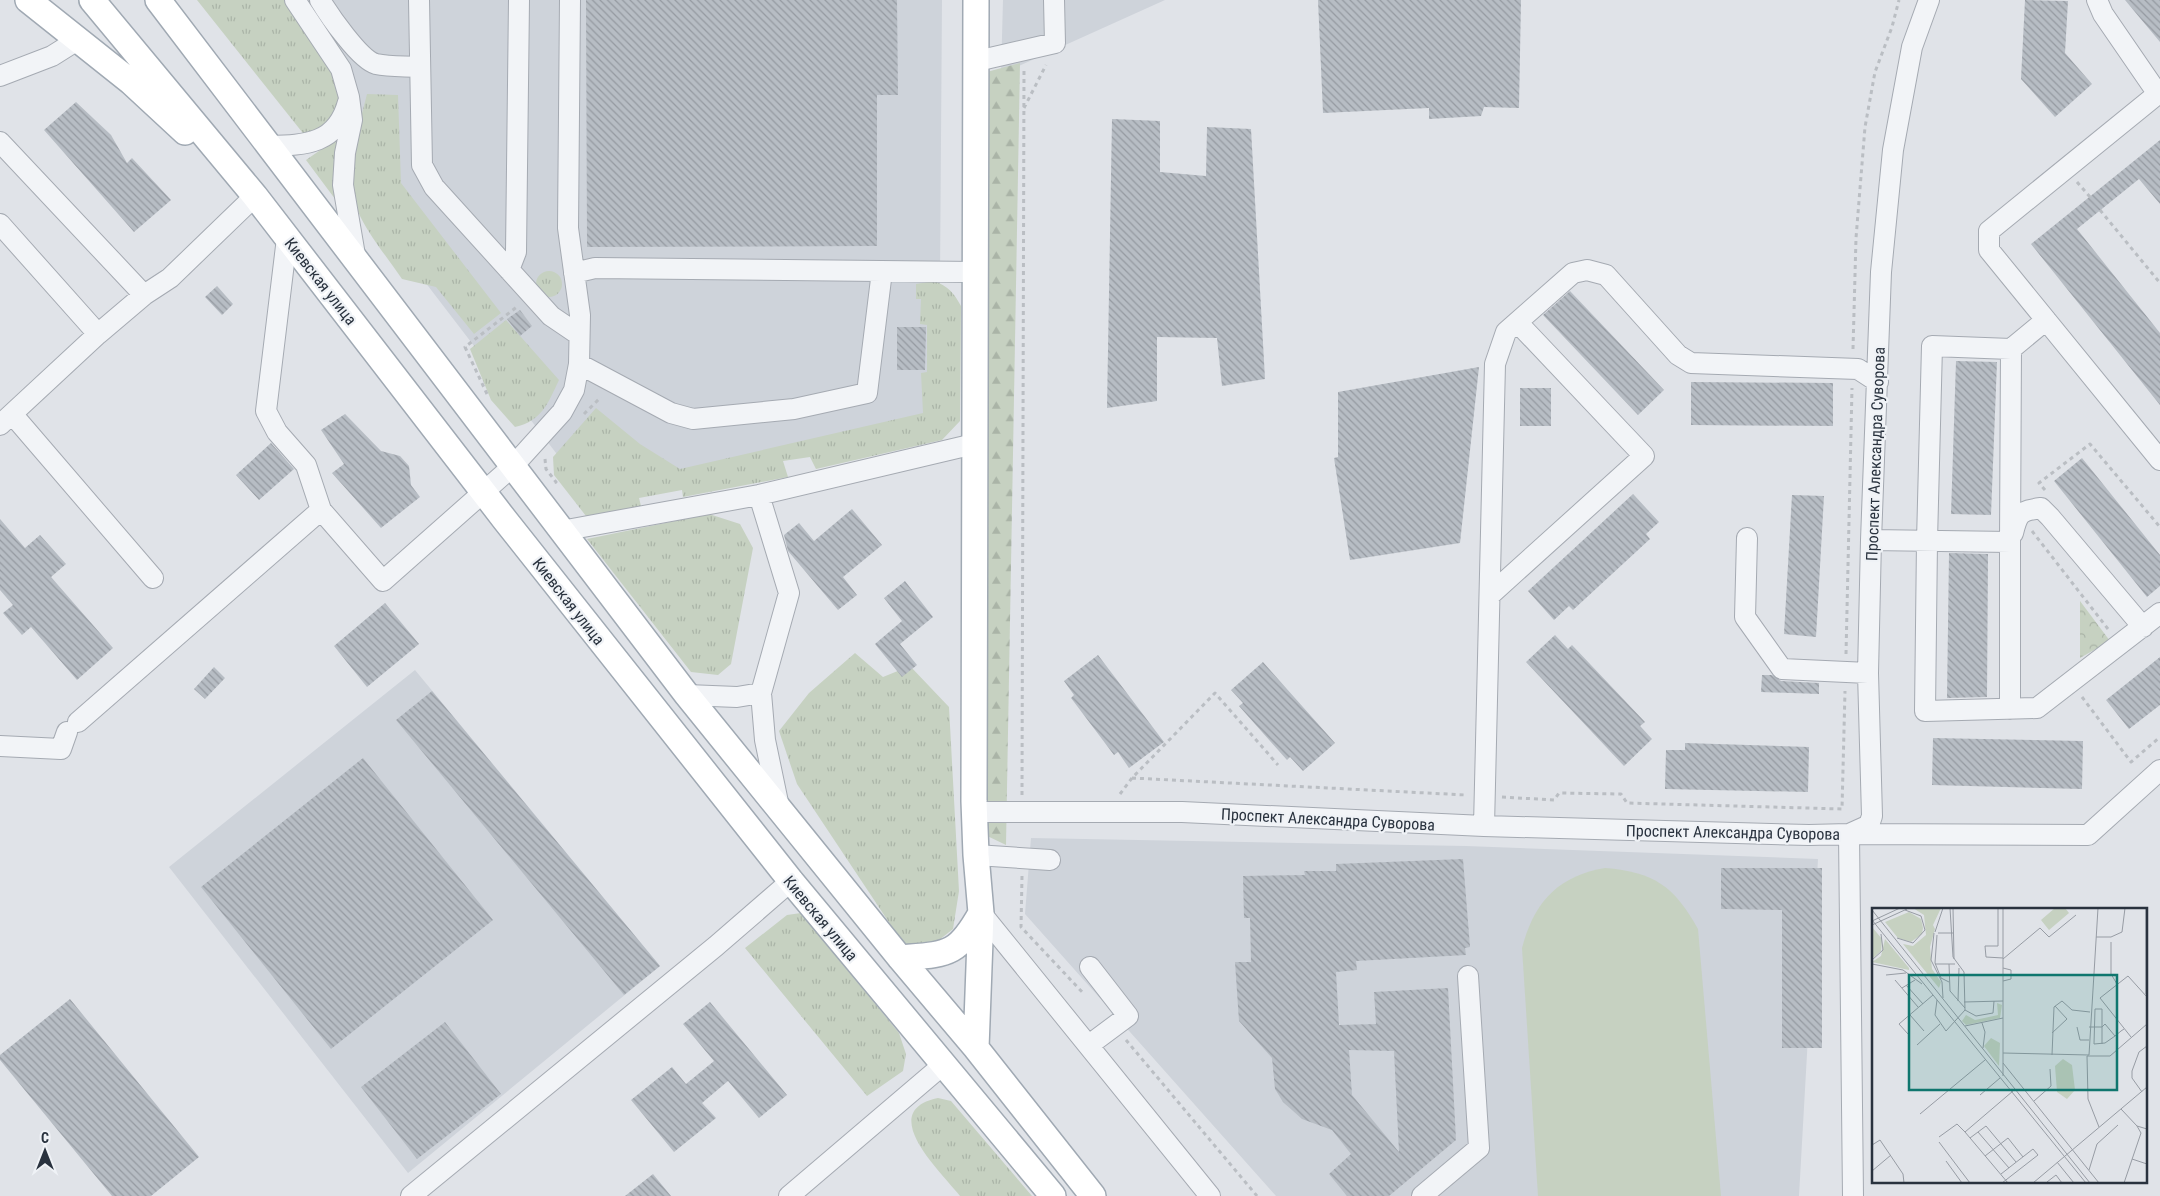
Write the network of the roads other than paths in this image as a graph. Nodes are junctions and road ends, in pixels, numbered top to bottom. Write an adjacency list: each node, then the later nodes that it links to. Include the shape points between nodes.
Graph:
1 (28, 0): 13 (main road)
2 (92, 0): 21 (main road, Киевская улица)
3 (158, 0): 20 (main road)
4 (294, 0): 18 (street, via 341,69)
5 (320, 0): 15 (street, via 340,30 374,64)
6 (419, 0): 15 (street)
7 (520, 0): 25 (street, via 516,252)
8 (570, 0): 28 (street, via 568,228)
9 (976, 0): 14 (main road)
10 (1054, 0): 14 (street, via 1054,43)
11 (1929, 0): 36 (street, Проспект Александра Суворова, via 1912,48 1893,150 1881,272)
12 (2097, 0): 17 (street, via 2103,14)
13 (79, 39): 16 (street, via 52,56); 21 (main road, via 131,82)
14 (977, 61): 27 (main road)
15 (419, 67): 25 (street, via 422,165 434,187)
16 (0, 76)
17 (2159, 93): 30 (street, via 1989,232 1989,250)
18 (349, 97): 20 (street, via 344,116 327,135 305,145); 24 (street, via 352,120 343,185)
19 (0, 142): 29 (street)
20 (269, 146): 24 (main road)
21 (255, 196): 23 (main road, Киевская улица); 29 (street, via 173,282)
22 (0, 224): 32 (street)
23 (287, 238): 41 (main road, Киевская улица); 43 (street, via 266,411 277,432 306,465)
24 (356, 262): 40 (main road)
25 (509, 270): 33 (street, via 551,316)
26 (882, 270): 27 (street); 28 (street, via 595,268); 35 (street, via 867,393 794,409 693,419 671,413)
27 (976, 272): 38 (main road)
28 (574, 273): 33 (street, via 580,315)
29 (144, 295): 32 (street)
30 (2046, 320): 34 (street); 39 (street)
31 (1518, 323): 36 (street, via 1573,273 1587,270 1606,275 1678,355 1691,363 1858,369); 50 (street, via 1506,332 1495,364); 50 (street, via 1644,456)
32 (98, 334): 37 (street)
33 (579, 335): 35 (street)
34 (2011, 349): 47 (street, via 1932,346); 48 (street)
35 (579, 364): 40 (street, via 574,390 562,412)
36 (1878, 382): 46 (street, Проспект Александра Суворова)
37 (6, 420): 49 (street)
38 (974, 444): 42 (street); 60 (main road)
39 (2160, 460)
40 (513, 466): 41 (street); 44 (main road)
41 (483, 491): 43 (street, via 383,581); 65 (main road, Киевская улица)
42 (759, 495): 44 (street); 54 (street, via 789,592)
43 (321, 510): 57 (street, via 72,727 61,749)
44 (561, 532): 55 (main road)
45 (1747, 538): 53 (street, via 1745,617 1782,669)
46 (1870, 540): 47 (street); 53 (street, Проспект Александра Суворова)
47 (1927, 541): 48 (street); 56 (street, via 1925,711)
48 (2010, 542): 52 (street, via 2016,519 2024,511 2041,508); 56 (street)
49 (153, 578)
50 (1490, 595): 61 (street)
51 (2160, 613): 52 (street)
52 (2143, 627): 56 (street, via 2038,708)
53 (1868, 673): 62 (street, Проспект Александра Суворова, via 1872,816 1869,825)
54 (761, 693): 55 (street, via 737,697); 59 (street, via 765,740)
55 (687, 695): 59 (main road)
56 (2010, 710)
57 (0, 746)
58 (2160, 770): 62 (street, via 2088,835)
59 (779, 807): 67 (main road)
60 (974, 812): 61 (street, Проспект Александра Суворова, via 1182,812); 63 (main road)
61 (1484, 826): 62 (street, Проспект Александра Суворова)
62 (1849, 834): 79 (street)
63 (976, 855): 64 (street); 66 (main road)
64 (1050, 860)
65 (791, 881): 72 (main road, Киевская улица); 74 (street)
66 (981, 913): 67 (main road, via 967,937 954,949 930,956); 70 (street); 71 (main road)
67 (900, 958): 71 (main road)
68 (1090, 967): 70 (street, via 1128,1016)
69 (1468, 976): 78 (street, via 1479,1148)
70 (1089, 1045): 77 (street)
71 (976, 1048): 73 (main road)
72 (944, 1064): 75 (street); 76 (main road, Киевская улица)
73 (1091, 1195)
74 (412, 1196)
75 (788, 1196)
76 (1054, 1196)
77 (1210, 1196)
78 (1422, 1196)
79 (1853, 1196)

